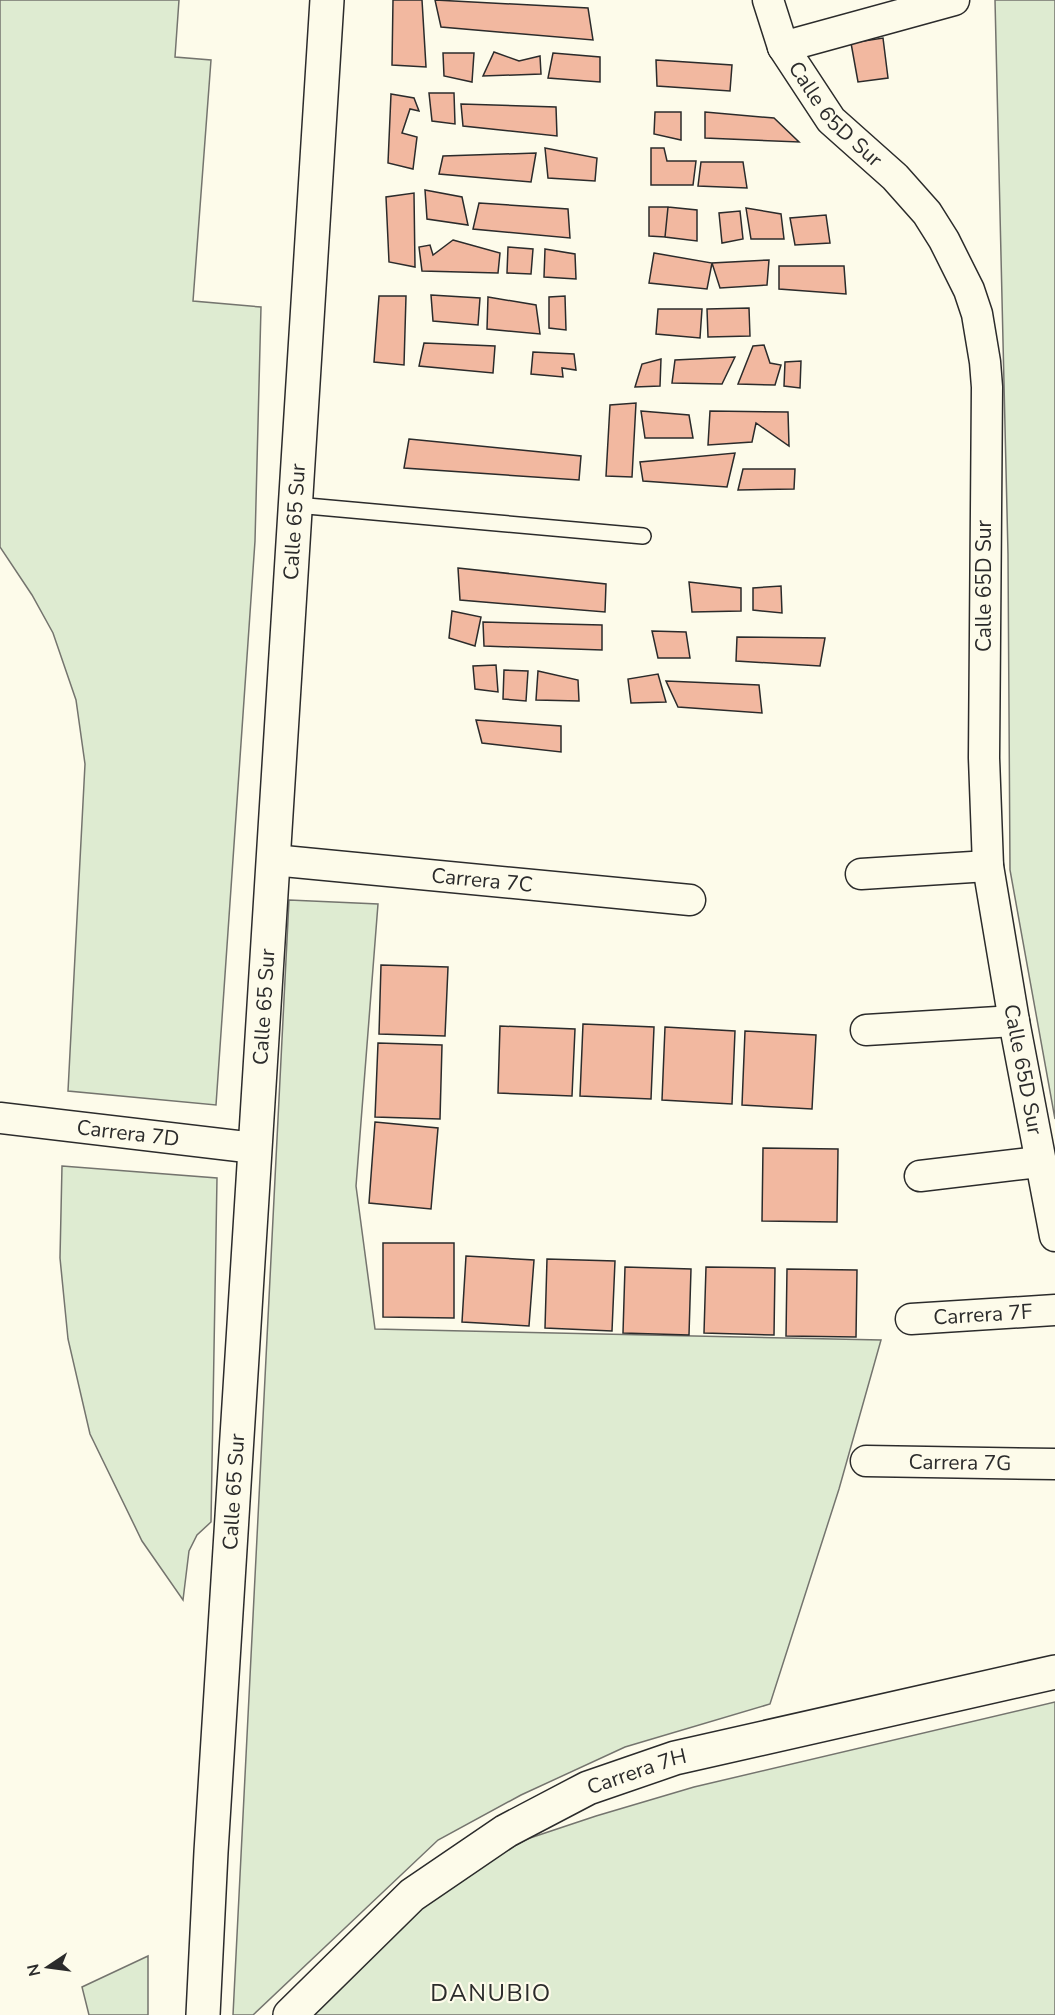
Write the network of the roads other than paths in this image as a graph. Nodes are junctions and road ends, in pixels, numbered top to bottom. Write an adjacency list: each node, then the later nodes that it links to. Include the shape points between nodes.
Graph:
1 (327, 0): 5 (street, Calle 65 Sur)
2 (768, 0): 4 (street, Calle 65D Sur)
3 (954, 0): 4 (street)
4 (783, 47): 8 (street, Calle 65D Sur, via 831,120 895,177 927,213 959,267 976,314 987,387 984,758)
5 (296, 505): 6 (lane); 7 (street, Calle 65 Sur)
6 (643, 536)
7 (273, 860): 10 (street, Carrera 7C); 14 (street, Calle 65 Sur)
8 (988, 866): 9 (street); 11 (street, Calle 65D Sur)
9 (861, 874)
10 (690, 900)
11 (1014, 1021): 12 (street); 15 (street, Calle 65D Sur)
12 (866, 1030)
13 (0, 1118): 14 (street, Carrera 7D)
14 (255, 1148): 23 (street, Calle 65 Sur)
15 (1039, 1162): 16 (street); 17 (street, Calle 65D Sur)
16 (920, 1176)
17 (1055, 1236)
18 (1055, 1310): 19 (street, Carrera 7F)
19 (911, 1318)
20 (866, 1461): 21 (street, Carrera 7G)
21 (1055, 1464)
22 (1055, 1672): 24 (street, Carrera 7H, via 675,1758 588,1788 506,1831 412,1895)
23 (203, 2015)
24 (290, 2015)

